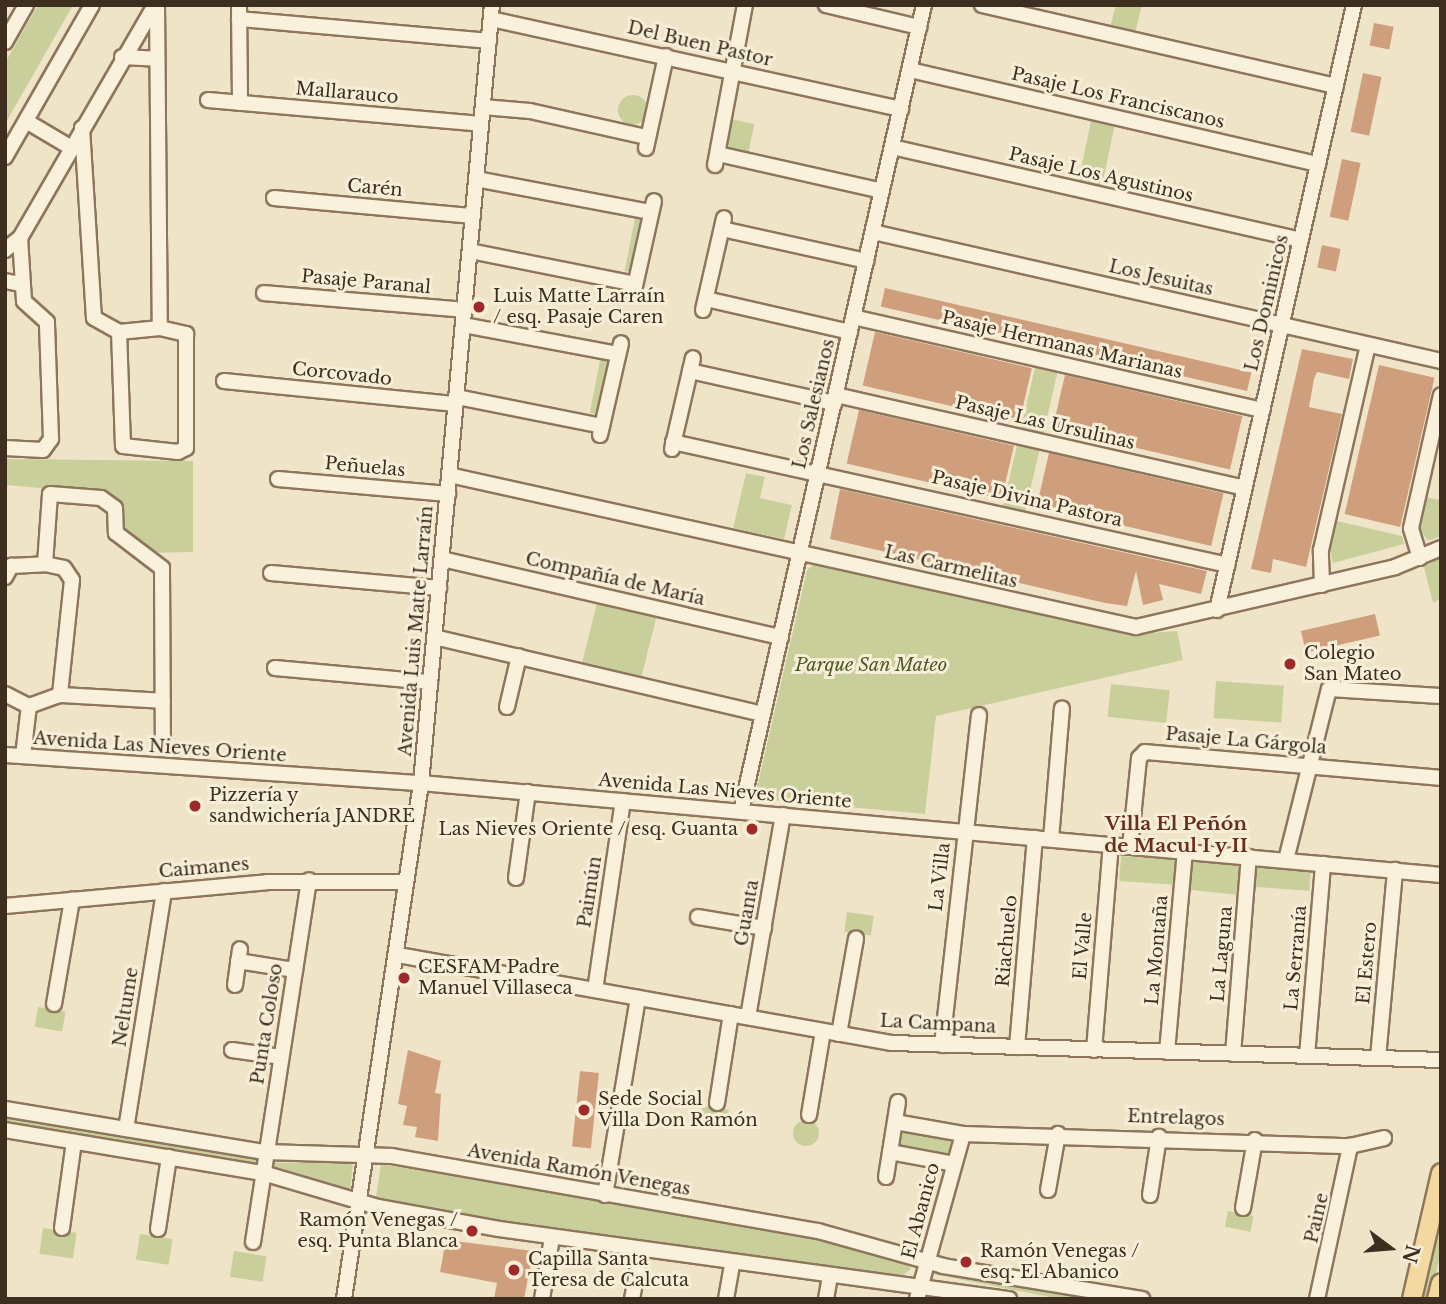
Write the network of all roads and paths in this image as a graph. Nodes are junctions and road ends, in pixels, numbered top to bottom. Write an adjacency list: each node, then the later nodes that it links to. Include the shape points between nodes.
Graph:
1 (26, 5): 14 (street)
2 (92, 5): 25 (street)
3 (156, 5): 16 (street); 17 (street)
4 (745, 5): 19 (street)
5 (826, 5): 12 (street)
6 (924, 5): 12 (street, Los Salesianos)
7 (982, 5): 20 (street)
8 (1338, 5): 9 (street)
9 (1354, 7): 20 (street, Los Dominicos)
10 (239, 12): 13 (street); 22 (street)
11 (492, 12): 13 (street, Avenida Luis Matte Larraín); 15 (street, Del Buen Pastor)
12 (919, 27): 18 (street, Los Salesianos)
13 (489, 41): 23 (street, Avenida Luis Matte Larraín)
14 (5, 42)
15 (666, 56): 19 (street, Del Buen Pastor); 23 (street, via 646,142 530,111)
16 (122, 57): 17 (street); 27 (street)
17 (158, 59): 49 (street)
18 (910, 70): 24 (street, Los Salesianos); 31 (street, Pasaje Los Franciscanos)
19 (733, 72): 24 (street, Del Buen Pastor); 34 (street, via 716,159)
20 (1336, 86): 31 (street, Los Dominicos)
21 (208, 100): 22 (street, Mallarauco)
22 (240, 103): 26 (street, Mallarauco)
23 (483, 107): 26 (street, Avenida Luis Matte Larraín)
24 (901, 109): 28 (street, Los Salesianos)
25 (26, 121): 29 (street); 30 (street)
26 (481, 124): 33 (street, Avenida Luis Matte Larraín)
27 (82, 128): 29 (street); 32 (street)
28 (892, 147): 34 (street, Los Salesianos); 39 (street, Pasaje Los Agustinos)
29 (67, 153): 32 (street); 38 (street)
30 (5, 157)
31 (1318, 164): 39 (street, Los Dominicos)
32 (86, 168): 50 (street, via 94,318)
33 (477, 179): 36 (street, Avenida Luis Matte Larraín); 41 (street, via 652,207 634,289)
34 (882, 191): 37 (street, Los Salesianos)
35 (274, 198): 36 (street, Carén)
36 (473, 216): 41 (street, Avenida Luis Matte Larraín)
37 (873, 232): 42 (street, Los Salesianos); 48 (street, Los Jesuitas)
38 (20, 239): 40 (street); 43 (street)
39 (1301, 240): 48 (street, Los Dominicos)
40 (5, 250)
41 (470, 251): 45 (street, Avenida Luis Matte Larraín)
42 (866, 261): 47 (street, Los Salesianos); 47 (street, Pasaje Hermanas Marianas, via 723,223 705,305)
43 (13, 283): 59 (street, via 24,301 47,322 51,439 43,450)
44 (264, 293): 45 (street, Pasaje Paranal)
45 (465, 310): 46 (street, Avenida Luis Matte Larraín)
46 (463, 325): 56 (street, Avenida Luis Matte Larraín); 56 (street, Corcovado, via 620,349 601,431)
47 (852, 325): 55 (street, Los Salesianos); 57 (street, Pasaje Hermanas Marianas)
48 (1282, 325): 51 (street, Los Jesuitas); 57 (street, Los Dominicos)
49 (160, 328): 50 (street); 50 (street, via 178,330 189,341 189,442 178,452 123,446)
50 (119, 332)
51 (1368, 345): 52 (street, Los Jesuitas); 73 (street, via 1321,550)
52 (1441, 361)
53 (223, 381): 56 (street, Corcovado)
54 (1441, 395): 67 (street, via 1410,528)
55 (835, 399): 58 (street, Pasaje Las Ursulinas, via 691,365); 60 (street, Los Salesianos); 63 (street, Pasaje Las Ursulinas)
56 (456, 400): 61 (street, Avenida Luis Matte Larraín)
57 (1262, 411): 63 (street, Los Dominicos)
58 (672, 446): 60 (street, Pasaje Divina Pastora)
59 (5, 448)
60 (818, 473): 66 (street, Los Salesianos); 70 (street, Pasaje Divina Pastora)
61 (449, 475): 64 (street, Avenida Luis Matte Larraín); 66 (street, Las Carmelitas)
62 (278, 479): 64 (street, Peñuelas)
63 (1245, 488): 70 (street, Los Dominicos)
64 (448, 494): 68 (street, Avenida Luis Matte Larraín)
65 (1441, 548): 67 (street, Las Carmelitas)
66 (800, 553): 75 (street, Las Carmelitas, via 1127,626); 77 (street, Los Salesianos)
67 (1420, 558): 73 (street, Las Carmelitas)
68 (442, 559): 74 (street, Avenida Luis Matte Larraín); 77 (street, Compañía de María)
69 (45, 564): 71 (street); 82 (street, via 64,568 72,580); 84 (street, via 50,494 101,498 115,508 116,533 162,568)
70 (1228, 565): 75 (street, Los Dominicos)
71 (7, 569)
72 (271, 573): 74 (street)
73 (1322, 585): 75 (street, Las Carmelitas)
74 (439, 588): 76 (street, Avenida Luis Matte Larraín)
75 (1217, 610)
76 (435, 637): 78 (street); 80 (street, Avenida Luis Matte Larraín)
77 (781, 637): 88 (street, Los Salesianos)
78 (519, 656): 86 (street); 88 (street)
79 (275, 668): 80 (street)
80 (430, 682): 95 (street, Avenida Luis Matte Larraín)
81 (5, 694): 85 (street)
82 (60, 695): 84 (street); 85 (street)
83 (1441, 696): 93 (street, via 1329,689)
84 (163, 701): 90 (street)
85 (29, 706): 92 (street)
86 (507, 707)
87 (1062, 708): 102 (street)
88 (763, 714): 98 (street, Los Salesianos)
89 (979, 715): 100 (street, La Villa)
90 (163, 745)
91 (5, 755): 92 (street, Avenida Las Nieves Oriente)
92 (23, 756): 95 (street, Avenida Las Nieves Oriente)
93 (1309, 766): 94 (street, Pasaje La Gárgola); 104 (street, Pasaje La Gárgola, via 1142,753); 107 (street)
94 (1441, 778)
95 (421, 783): 96 (street, Avenida Las Nieves Oriente); 113 (street, Avenida Luis Matte Larraín)
96 (528, 792): 97 (street, Avenida Las Nieves Oriente); 111 (street)
97 (623, 801): 98 (street, Avenida Las Nieves Oriente); 123 (street, Paimún)
98 (741, 811): 99 (street, Avenida Las Nieves Oriente)
99 (783, 815): 100 (street, Avenida Las Nieves Oriente); 118 (street, Guanta)
100 (965, 832): 101 (street, Avenida Las Nieves Oriente); 130 (street, La Villa)
101 (1035, 838): 102 (street, Avenida Las Nieves Oriente); 131 (street, Riachuelo)
102 (1051, 839): 103 (street, Avenida Las Nieves Oriente)
103 (1111, 845): 104 (street, Avenida Las Nieves Oriente); 133 (street, El Valle)
104 (1130, 847): 105 (street, Avenida Las Nieves Oriente)
105 (1185, 852): 106 (street, Avenida Las Nieves Oriente); 134 (street, La Montaña)
106 (1249, 857): 107 (street, Avenida Las Nieves Oriente); 135 (street, La Laguna)
107 (1286, 860): 108 (street, Avenida Las Nieves Oriente)
108 (1323, 864): 109 (street, Avenida Las Nieves Oriente); 136 (street, La Serranía)
109 (1395, 870): 110 (street, Avenida Las Nieves Oriente); 138 (street, El Estero)
110 (1441, 875)
111 (516, 878)
112 (309, 880): 113 (street, Caimanes); 114 (street, Caimanes); 121 (street, Punta Coloso)
113 (406, 882): 120 (street, Avenida Luis Matte Larraín)
114 (164, 891): 115 (street, Caimanes); 145 (street, Neltume)
115 (72, 900): 116 (street, Caimanes); 125 (street)
116 (5, 906)
117 (698, 917): 118 (street)
118 (764, 928): 127 (street, Guanta)
119 (856, 939): 129 (street)
120 (398, 955): 123 (street, La Campana); 156 (street, Avenida Luis Matte Larraín)
121 (295, 971): 122 (street, via 239,955); 137 (street, Punta Coloso)
122 (234, 985)
123 (595, 990): 124 (street, La Campana)
124 (638, 998): 126 (street, La Campana); 163 (street)
125 (54, 1004)
126 (731, 1014): 127 (street, La Campana); 141 (street)
127 (748, 1017): 128 (street, La Campana)
128 (823, 1031): 129 (street, La Campana); 143 (street)
129 (839, 1034): 130 (street, La Campana)
130 (942, 1045): 131 (street, La Campana)
131 (1017, 1047): 133 (street, La Campana)
132 (232, 1050): 137 (street)
133 (1094, 1050): 134 (street, La Campana)
134 (1167, 1052): 135 (street, La Campana)
135 (1233, 1054): 136 (street, La Campana)
136 (1307, 1056): 138 (street, La Campana)
137 (281, 1057): 154 (street, Punta Coloso)
138 (1378, 1058): 139 (street, La Campana)
139 (1441, 1060)
140 (898, 1102): 144 (street)
141 (717, 1103)
142 (5, 1108): 145 (street, Avenida Ramón Venegas)
143 (809, 1115)
144 (895, 1122): 147 (street, Entrelagos); 155 (street)
145 (126, 1129): 154 (street, Avenida Ramón Venegas)
146 (5, 1130): 152 (street)
147 (963, 1134): 148 (street, Entrelagos); 158 (street, El Abanico)
148 (1058, 1134): 149 (street, Entrelagos); 162 (street)
149 (1159, 1137): 151 (street, Entrelagos); 164 (street)
150 (1384, 1138): 153 (street, Entrelagos)
151 (1255, 1140): 153 (street, Entrelagos); 166 (street)
152 (74, 1142): 157 (street); 167 (street)
153 (1350, 1146): 184 (street, Paine)
154 (266, 1152): 156 (street, Avenida Ramón Venegas); 159 (street, Punta Coloso)
155 (890, 1152): 158 (street); 161 (street)
156 (368, 1156): 163 (street, Avenida Ramón Venegas); 165 (street, Avenida Luis Matte Larraín)
157 (169, 1157): 159 (street); 168 (street)
158 (954, 1164): 172 (street, El Abanico)
159 (263, 1173): 165 (street); 170 (street, Punta Coloso)
160 (1441, 1174): 185 (main road)
161 (886, 1177)
162 (1048, 1190)
163 (605, 1195): 172 (street, Avenida Ramón Venegas, via 818,1231)
164 (1150, 1195)
165 (361, 1203): 169 (street); 177 (street, Avenida Luis Matte Larraín)
166 (1242, 1208)
167 (62, 1228)
168 (158, 1229)
169 (552, 1237): 171 (street); 178 (street)
170 (253, 1242)
171 (641, 1251): 173 (street); 179 (street)
172 (929, 1262): 176 (street, El Abanico); 183 (street, Avenida Ramón Venegas)
173 (732, 1265): 174 (street); 180 (street)
174 (830, 1277): 176 (street); 181 (street)
175 (1441, 1283): 186 (main road)
176 (918, 1291): 182 (street)
177 (344, 1299)
178 (542, 1299)
179 (632, 1299)
180 (726, 1299)
181 (826, 1299)
182 (1009, 1299)
183 (1142, 1299)
184 (1317, 1299)
185 (1412, 1299)
186 (1437, 1299)

